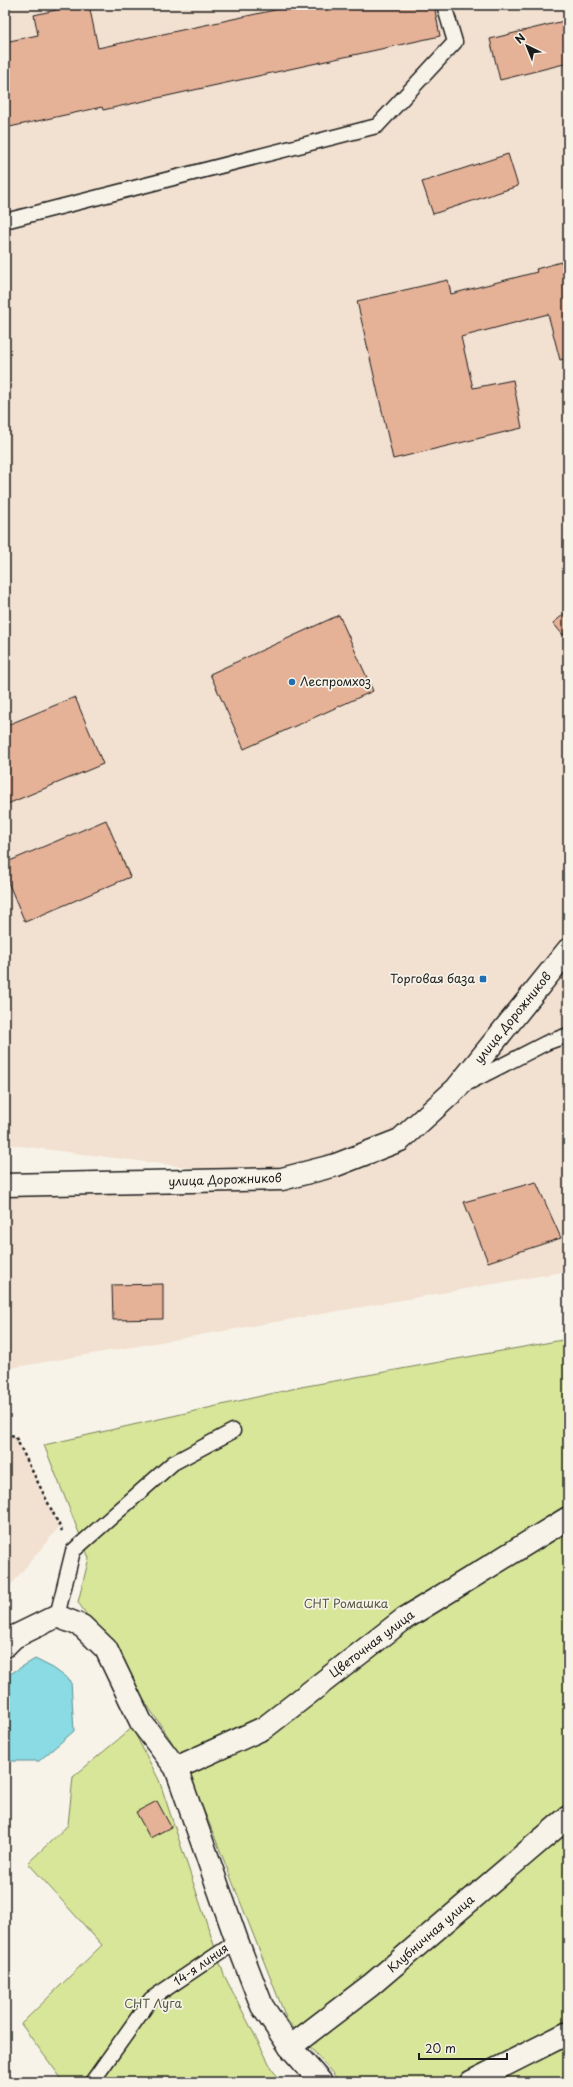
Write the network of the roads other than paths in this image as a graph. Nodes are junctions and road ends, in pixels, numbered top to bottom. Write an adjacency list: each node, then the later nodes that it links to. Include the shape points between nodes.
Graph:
1 (444, 5): 2 (lane, via 455,42 377,126)
2 (5, 221)
3 (568, 950): 5 (street, улица Дорожников)
4 (568, 1035): 5 (lane)
5 (456, 1089): 6 (street, улица Дорожников, via 400,1140 336,1165 282,1179)
6 (5, 1185)
7 (233, 1431): 9 (lane, via 173,1463 72,1551)
8 (568, 1518): 11 (street, Цветочная улица, via 404,1619 264,1728)
9 (57, 1616): 10 (street, via 14,1637); 11 (street, via 82,1626 106,1649 141,1722)
10 (5, 1646)
11 (176, 1768): 13 (street)
12 (568, 1817): 15 (street, Клубничная улица, via 371,1985)
13 (237, 1941): 15 (street, via 262,2006); 16 (lane, 14-я линия, via 151,1999)
14 (568, 2033): 18 (street)
15 (290, 2047): 17 (street)
16 (92, 2082)
17 (321, 2082)
18 (471, 2082)

